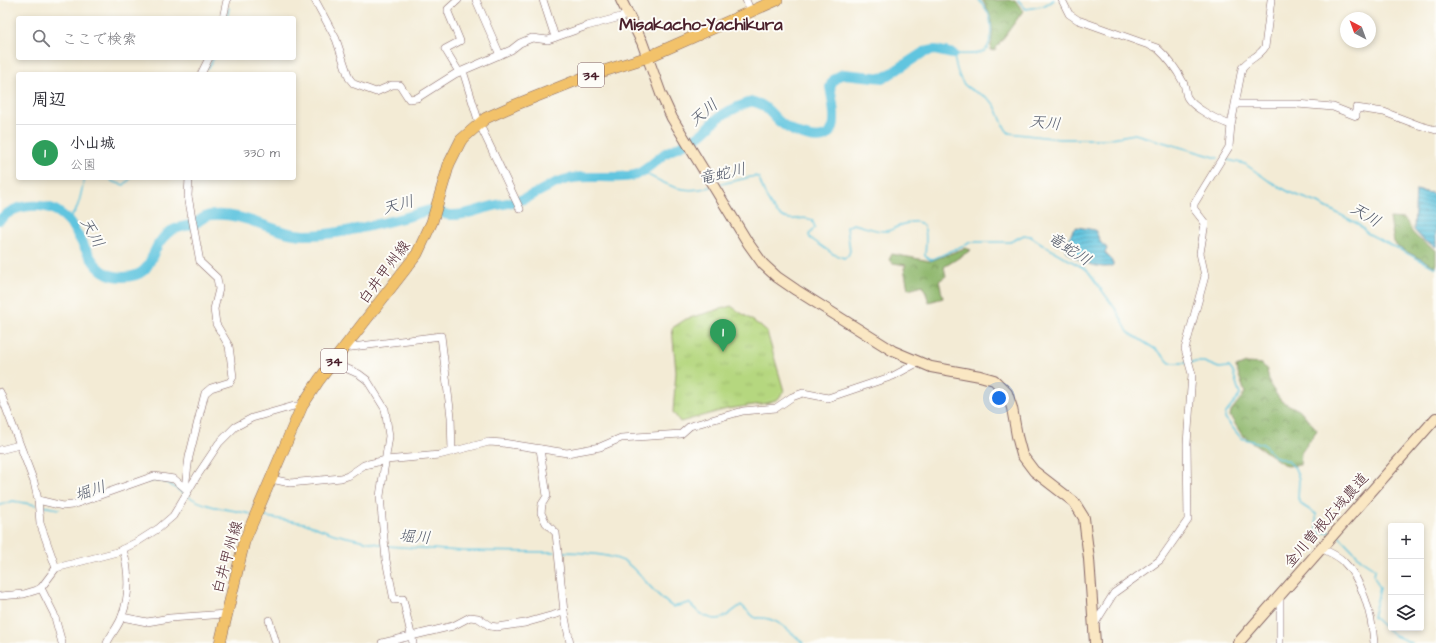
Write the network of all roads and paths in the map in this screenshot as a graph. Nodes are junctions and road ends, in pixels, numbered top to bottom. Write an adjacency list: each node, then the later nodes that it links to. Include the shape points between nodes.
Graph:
1 (227, 0): 13 (street)
2 (315, 0): 19 (street, via 336,39 349,78 354,84 376,92 392,85 400,85 409,99 417,98)
3 (458, 0): 19 (street, via 448,12 460,41 445,49)
4 (476, 0): 15 (street)
5 (543, 0): 14 (street)
6 (621, 0): 12 (street)
7 (746, 0): 11 (street)
8 (777, 0): 11 (main road, 白井甲州線 / 34)
9 (1062, 0): 22 (street, via 1069,14 1078,20 1157,48 1184,83 1187,97 1192,104 1219,121)
10 (1271, 0): 20 (street, via 1265,46 1255,59 1245,63 1242,68)
11 (751, 12): 16 (main road, 白井甲州線 / 34)
12 (628, 14): 14 (street); 16 (street)
13 (223, 16)
14 (555, 37): 15 (street, via 548,40 532,38)
15 (500, 55): 19 (street)
16 (648, 57): 21 (main road, 白井甲州線 / 34, via 585,77 515,105); 28 (street, via 661,94 682,135 755,254 777,277 886,346)
17 (208, 60): 18 (street)
18 (201, 72)
19 (461, 72): 21 (street)
20 (1236, 104): 22 (street); 23 (street, via 1333,107 1356,116 1356,108 1384,112)
21 (479, 123): 25 (street); 26 (main road, 白井甲州線 / 34, via 456,150 432,222 414,259)
22 (1231, 125): 50 (street, via 1230,147 1194,204 1194,209 1205,223 1200,254 1205,276 1185,348 1192,374 1187,444 1188,520 1160,560 1114,593)
23 (1436, 130)
24 (189, 180): 38 (street, via 189,204 200,262 217,278 219,289 214,309 216,324 228,346 233,376 230,382 211,388 205,393 189,457)
25 (520, 209)
26 (344, 348): 27 (main road, 白井甲州線 / 34); 35 (street, via 441,336 451,418)
27 (332, 362): 30 (main road, 白井甲州線 / 34); 36 (street, via 367,380 385,409 389,436)
28 (919, 362): 33 (street, via 893,376 828,398 802,393 776,408 743,411 690,426 681,434 621,438 600,447 567,453); 50 (street, via 994,380 1007,394 1022,455 1034,471 1074,502 1084,518)
29 (0, 392): 32 (street)
30 (302, 406): 37 (main road, 白井甲州線 / 34); 38 (street, via 252,418 235,426 219,443)
31 (1436, 418): 40 (street, 金川曽根広域農道)
32 (19, 445): 34 (street); 39 (street, via 34,482)
33 (540, 449): 35 (street, via 489,442); 46 (street, via 547,496 542,504 541,513 556,533)
34 (0, 450)
35 (452, 452): 36 (street)
36 (386, 460): 37 (street, via 364,464 341,478 290,482); 51 (street, via 380,496 385,546 394,600 403,599)
37 (271, 479): 47 (main road, 白井甲州線 / 34, via 240,556)
38 (187, 490): 39 (street, via 174,479 154,476 72,505); 41 (street, via 169,521)
39 (38, 504): 42 (street, via 40,523)
40 (1321, 548): 45 (street, 金川曽根広域農道); 61 (street, via 1342,560 1363,591 1369,609)
41 (123, 549): 42 (street); 48 (street, via 128,586)
42 (56, 568): 43 (street)
43 (41, 588): 44 (street, via 24,594); 52 (street, via 54,614)
44 (0, 596)
45 (1280, 596): 59 (street, 金川曽根広域農道); 60 (street)
46 (564, 612): 51 (street, via 525,623 497,627 470,617 453,626); 57 (street)
47 (226, 614): 48 (street, via 147,622); 54 (main road, 白井甲州線 / 34)
48 (122, 617): 53 (street)
49 (269, 620): 55 (street)
50 (1094, 625): 58 (street)
51 (412, 640): 56 (street)
52 (62, 643)
53 (107, 643)
54 (220, 643)
55 (276, 643)
56 (382, 643)
57 (570, 643)
58 (1095, 643)
59 (1238, 643)
60 (1280, 643)
61 (1374, 643)

